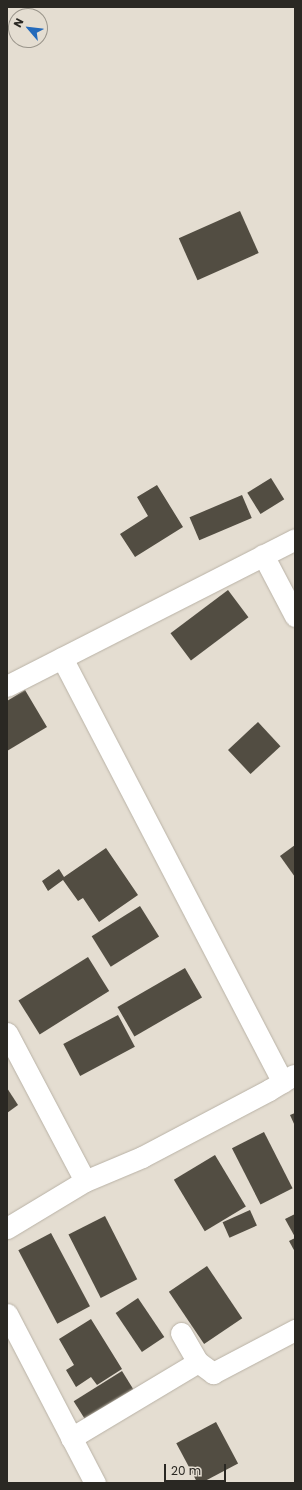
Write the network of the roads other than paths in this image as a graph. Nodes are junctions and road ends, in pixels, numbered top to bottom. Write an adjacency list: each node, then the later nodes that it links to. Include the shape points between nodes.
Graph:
1 (295, 539): 2 (street)
2 (263, 555): 3 (street); 4 (street)
3 (295, 616)
4 (62, 658): 5 (street); 7 (street)
5 (7, 686)
6 (7, 1033): 8 (street)
7 (289, 1078): 8 (street, via 136,1160)
8 (85, 1181): 9 (street)
9 (7, 1228)
10 (7, 1314): 14 (street)
11 (295, 1330): 13 (street, via 213,1373)
12 (181, 1333): 13 (street)
13 (198, 1362): 14 (street)
14 (71, 1438): 15 (street)
15 (95, 1483)

